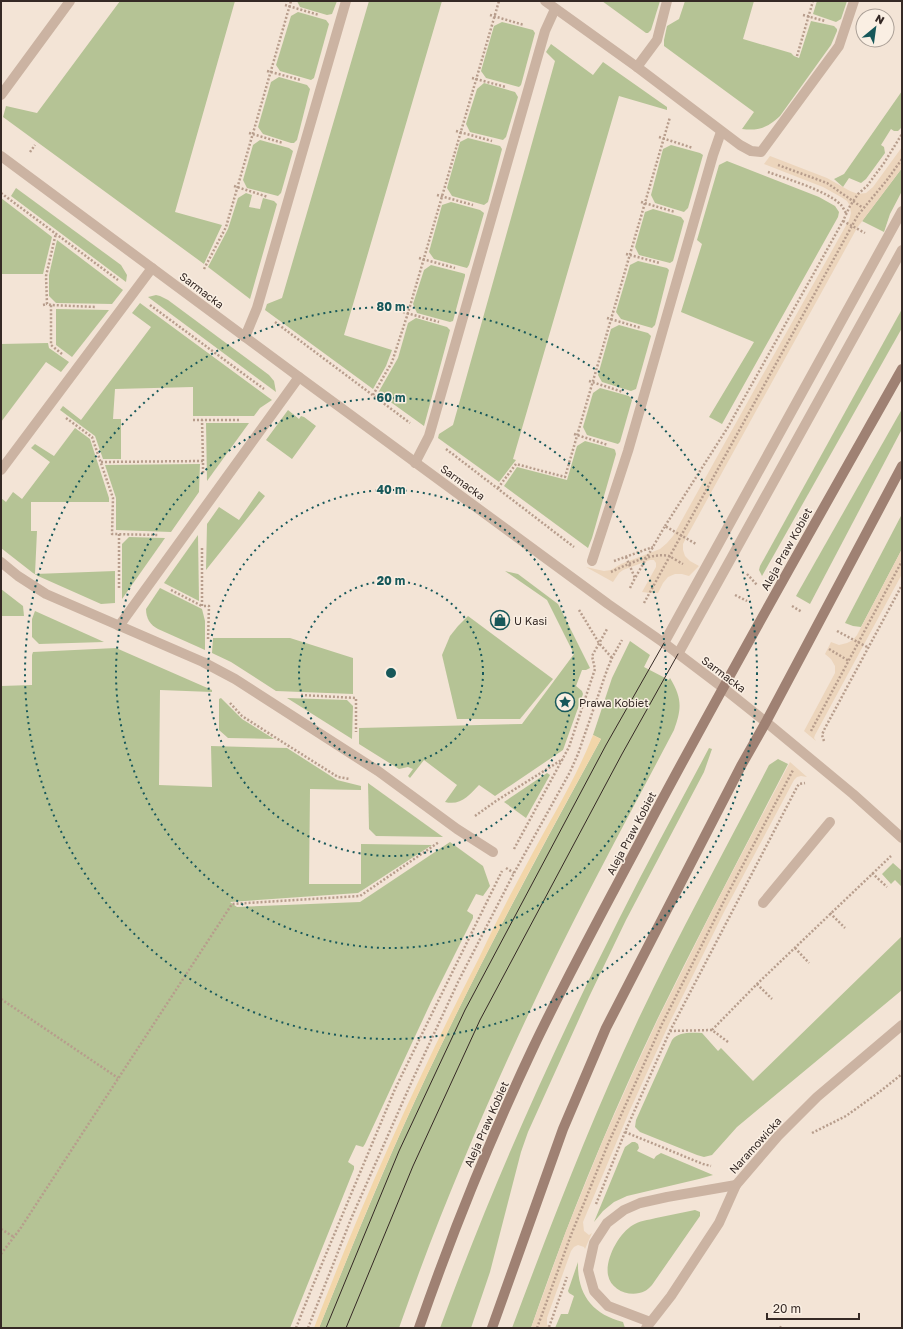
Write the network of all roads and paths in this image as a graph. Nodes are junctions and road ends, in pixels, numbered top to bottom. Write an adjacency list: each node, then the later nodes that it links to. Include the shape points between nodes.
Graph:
1 (70, 1): 23 (street)
2 (291, 1): 10 (path)
3 (346, 1): 14 (street)
4 (499, 1): 13 (path)
5 (545, 1): 11 (street)
6 (667, 1): 17 (street, via 657,40)
7 (813, 1): 16 (path)
8 (854, 1): 33 (street, via 839,46)
9 (285, 5): 10 (path)
10 (290, 6): 14 (path); 19 (path)
11 (555, 9): 15 (street); 17 (street)
12 (490, 15): 13 (path)
13 (494, 16): 15 (path); 20 (path)
14 (340, 21): 21 (street)
15 (545, 31): 22 (street)
16 (797, 56)
17 (637, 67): 26 (street)
18 (267, 71): 19 (path)
19 (270, 72): 21 (path); 27 (path)
20 (474, 78): 22 (path); 25 (path)
21 (322, 86): 32 (street)
22 (527, 93): 31 (street)
23 (1, 95)
24 (670, 116): 30 (path)
25 (458, 132): 31 (path); 40 (path)
26 (721, 132): 33 (street, via 751,151); 34 (street)
27 (251, 134): 32 (path); 37 (path)
28 (902, 134): 41 (path)
29 (660, 137): 30 (path)
30 (664, 138): 34 (path); 44 (path)
31 (512, 146): 46 (street)
32 (303, 149): 43 (street)
33 (761, 152): 41 (path, via 766,160 826,184); 48 (path, via 766,171 834,198)
34 (713, 154): 49 (street)
35 (1, 156): 59 (street, Sarmacka)
36 (902, 159): 45 (path)
37 (235, 187): 43 (path); 60 (path, via 226,227)
38 (1, 193): 52 (path)
39 (437, 195): 40 (path)
40 (441, 196): 46 (path); 58 (path)
41 (853, 201): 45 (path); 48 (path)
42 (641, 202): 44 (path)
43 (287, 203): 76 (street)
44 (645, 203): 49 (path); 56 (path)
45 (863, 208): 51 (path)
46 (493, 211): 62 (street)
47 (902, 211): 134 (street)
48 (846, 213): 50 (path)
49 (695, 218): 61 (street)
50 (843, 220): 51 (path); 101 (path, via 728,427)
51 (852, 226): 53 (path); 104 (path)
52 (56, 233): 63 (path); 64 (path, via 46,276)
53 (870, 236)
54 (902, 250): 139 (street)
55 (626, 254): 56 (path)
56 (630, 255): 61 (path); 73 (path)
57 (419, 258): 58 (path)
58 (423, 259): 62 (path); 70 (path)
59 (152, 268): 76 (street, Sarmacka); 98 (street)
60 (204, 269)
61 (681, 269): 75 (street)
62 (475, 273): 74 (street)
63 (118, 281)
64 (47, 304): 66 (path); 67 (path)
65 (149, 304): 82 (path)
66 (43, 305)
67 (51, 305): 68 (path); 77 (path, via 51,346)
68 (102, 307)
69 (403, 312): 70 (path)
70 (408, 313): 74 (path); 83 (path, via 392,362)
71 (607, 318): 73 (path)
72 (271, 319): 83 (path)
73 (611, 319): 75 (path); 81 (path)
74 (459, 328): 96 (street, via 429,436)
75 (662, 334): 84 (street)
76 (245, 337): 79 (street, Sarmacka)
77 (66, 356)
78 (902, 369): 142 (street, Aleja Praw Kobiet)
79 (298, 377): 96 (street, Sarmacka); 130 (street)
80 (589, 381): 81 (path)
81 (593, 382): 84 (path); 91 (path)
82 (268, 391)
83 (373, 395): 89 (path)
84 (643, 398): 93 (street)
85 (64, 417): 95 (path, via 92,437)
86 (193, 420): 87 (path)
87 (202, 420): 88 (path); 94 (path)
88 (244, 420)
89 (416, 427)
90 (574, 434): 91 (path)
91 (578, 436): 93 (path); 100 (path, via 565,477 516,464)
92 (442, 446): 100 (path)
93 (628, 451): 111 (street)
94 (203, 461): 95 (path); 99 (path)
95 (101, 462): 102 (path, via 113,498 110,534)
96 (415, 463): 116 (street, Sarmacka)
97 (902, 466): 145 (street)
98 (1, 470)
99 (203, 474)
100 (498, 488): 111 (path)
101 (665, 526): 104 (path); 107 (path)
102 (119, 534): 103 (path); 122 (path)
103 (161, 535)
104 (681, 535): 106 (path); 108 (path)
105 (202, 545): 127 (path)
106 (698, 545)
107 (654, 547): 109 (path); 110 (path)
108 (669, 556): 110 (path); 123 (path)
109 (626, 557): 111 (path, via 608,563); 114 (path)
110 (648, 557): 114 (path); 117 (path)
111 (592, 560)
112 (902, 560): 135 (path)
113 (1, 562): 130 (street, via 46,594)
114 (629, 564): 116 (path, via 610,573); 117 (path)
115 (746, 573): 120 (path)
116 (573, 578): 133 (path, via 574,599); 134 (street, Sarmacka)
117 (635, 578): 119 (path)
118 (902, 585): 138 (path)
119 (630, 588)
120 (760, 588)
121 (169, 589): 127 (path)
122 (119, 593)
123 (650, 593)
124 (732, 593): 125 (path)
125 (750, 603)
126 (788, 604): 128 (path)
127 (202, 606): 136 (path, via 211,606)
128 (808, 615)
129 (609, 625): 133 (path)
130 (119, 626): 154 (street, via 204,662 235,679 378,771)
131 (837, 631): 135 (path)
132 (624, 636): 140 (path)
133 (599, 643): 140 (path); 149 (path, via 592,656 595,669)
134 (664, 643): 139 (street, Sarmacka)
135 (859, 643): 138 (path); 141 (path)
136 (208, 644)
137 (828, 648): 141 (path)
138 (869, 648): 148 (path, via 824,730 822,735)
139 (678, 654): 142 (street, Sarmacka)
140 (612, 658): 162 (path, via 570,772)
141 (849, 661): 146 (path)
142 (722, 687): 145 (street, Sarmacka); 192 (street, Aleja Praw Kobiet, via 533,1049 481,1166)
143 (297, 695): 147 (path, via 358,698)
144 (228, 700): 151 (path, via 242,716 284,743 338,777)
145 (766, 722): 155 (street, Sarmacka); 193 (street, via 606,1028 563,1129)
146 (808, 736)
147 (356, 738)
148 (825, 743)
149 (563, 759): 154 (path); 158 (path)
150 (795, 766): 194 (path, via 662,1024 585,1200)
151 (351, 779)
152 (810, 786): 175 (path, via 802,783 797,787)
153 (830, 822): 165 (street)
154 (457, 829): 157 (street)
155 (900, 833)
156 (443, 840): 178 (path, via 360,896 232,904)
157 (493, 852)
158 (512, 854)
159 (891, 855): 163 (path)
160 (508, 861): 161 (path)
161 (504, 868): 162 (path); 190 (path, via 395,1089)
162 (514, 873): 191 (path, via 458,982 408,1088 351,1219)
163 (872, 873): 164 (path); 166 (path)
164 (887, 887)
165 (763, 903)
166 (830, 914): 167 (path); 168 (path)
167 (845, 928)
168 (795, 948): 169 (path); 170 (path)
169 (809, 963)
170 (757, 984): 172 (path); 174 (path)
171 (1, 999): 178 (path)
172 (772, 999)
173 (902, 1025): 182 (street, Naramowicka, via 817,1097 778,1136)
174 (712, 1030): 175 (path); 176 (path)
175 (670, 1031): 179 (path)
176 (728, 1042)
177 (902, 1074): 180 (path, via 846,1116)
178 (118, 1078): 185 (path)
179 (625, 1132): 181 (path); 183 (path)
180 (811, 1134)
181 (711, 1166)
182 (736, 1185): 188 (street, Naramowicka, via 718,1223 671,1296); 188 (street, via 667,1196 624,1210 607,1223 594,1243 588,1270 594,1291 608,1306)
183 (596, 1204)
184 (1, 1229): 185 (path)
185 (14, 1237): 186 (path)
186 (1, 1254)
187 (568, 1275): 189 (path)
188 (648, 1325)
189 (549, 1327)
190 (296, 1328)
191 (308, 1328)
192 (419, 1328)
193 (492, 1328)
194 (538, 1328)

